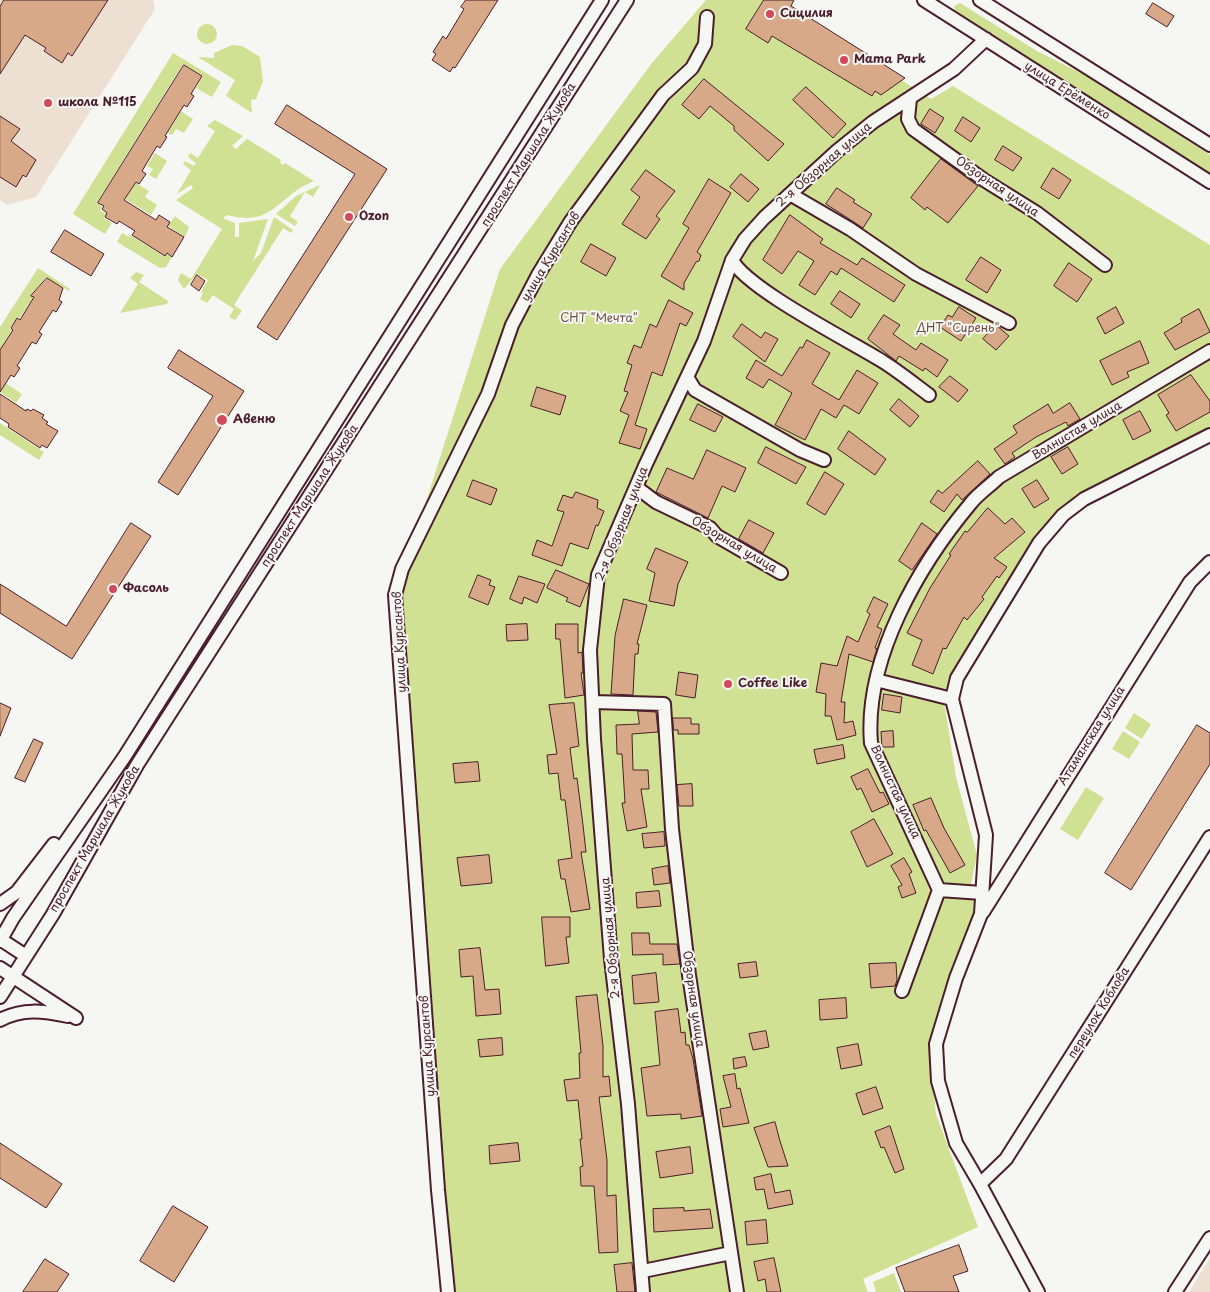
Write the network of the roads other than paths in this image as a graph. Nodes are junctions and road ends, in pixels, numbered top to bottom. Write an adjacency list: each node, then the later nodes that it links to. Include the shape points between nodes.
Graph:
1 (602, 0): 26 (street, проспект Маршала Жукова, via 125,756)
2 (628, 0): 33 (street, проспект Маршала Жукова, via 137,765)
3 (924, 0): 5 (street, улица Ерёменко)
4 (980, 0): 9 (street)
5 (943, 6): 7 (street, улица Ерёменко)
6 (707, 17): 43 (street, улица Курсантов, via 705,44 692,68 662,95 571,221 538,275 512,325 488,394 402,569 395,594)
7 (986, 39): 8 (street, 2-я Обзорная улица, via 954,69); 10 (street, улица Ерёменко)
8 (910, 99): 11 (street, 2-я Обзорная улица, via 837,151); 13 (street, Обзорная улица, via 908,119 913,129 1037,213)
9 (1210, 145)
10 (1210, 182)
11 (790, 194): 12 (street, 2-я Обзорная улица, via 745,239); 14 (street, via 850,229 916,274)
12 (732, 260): 16 (street, 2-я Обзорная улица, via 704,341); 17 (street, via 737,269 761,286 883,362)
13 (1105, 265)
14 (1009, 324)
15 (1210, 351): 23 (street, Волнистая улица, via 999,477 972,501 943,539 913,588 891,631)
16 (687, 377): 19 (street, via 695,390 800,450); 20 (street, 2-я Обзорная улица)
17 (929, 395)
18 (1210, 436): 24 (street, via 1084,499 1063,515 1034,551 957,678)
19 (824, 460)
20 (636, 487): 22 (street, Обзорная улица, via 656,502 710,528 717,536); 25 (street, 2-я Обзорная улица, via 598,576 590,650)
21 (1210, 562): 31 (street, Атаманская улица, via 1190,582)
22 (781, 573)
23 (876, 680): 24 (street); 28 (street, Волнистая улица, via 869,720 871,742)
24 (952, 699): 29 (street, via 986,836)
25 (594, 702): 41 (street, Обзорная улица, via 664,704 672,829 689,975); 42 (street, 2-я Обзорная улица, via 611,959 622,1038)
26 (78, 824): 30 (street, via 67,828 17,892); 32 (street, проспект Маршала Жукова)
27 (1210, 837): 39 (street, переулок Коблова, via 1006,1159)
28 (939, 890): 29 (street); 36 (street)
29 (982, 893): 31 (street)
30 (0, 904)
31 (981, 914): 39 (street, via 956,978 936,1044 938,1081 956,1142)
32 (0, 940): 33 (street)
33 (26, 956): 35 (street, проспект Маршала Жукова)
34 (0, 968): 35 (street)
35 (12, 976): 37 (street, проспект Маршала Жукова); 38 (street, via 76,1018 34,1010)
36 (902, 991)
37 (0, 997)
38 (0, 1020)
39 (980, 1184): 46 (street)
40 (1210, 1238): 47 (street)
41 (731, 1253): 42 (street); 45 (street, Обзорная улица)
42 (643, 1271): 44 (street, 2-я Обзорная улица)
43 (448, 1292)
44 (643, 1292)
45 (737, 1292)
46 (1038, 1292)
47 (1175, 1292)

